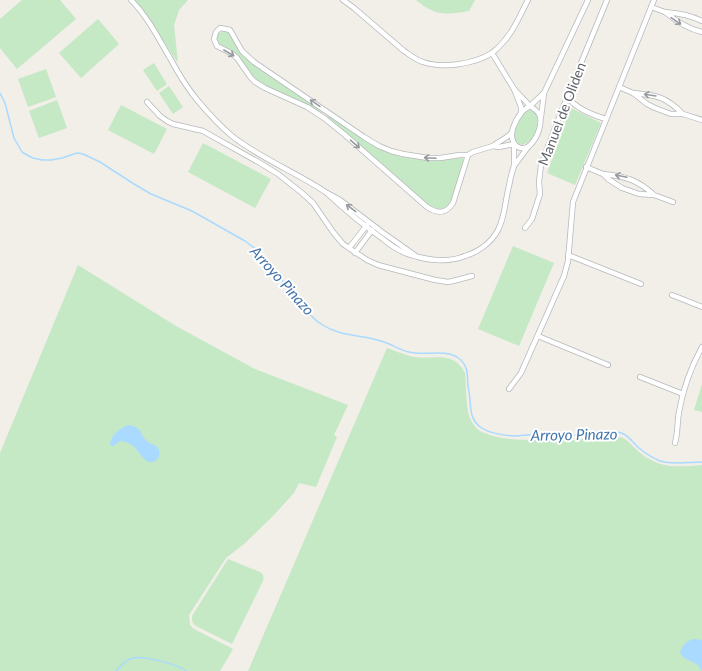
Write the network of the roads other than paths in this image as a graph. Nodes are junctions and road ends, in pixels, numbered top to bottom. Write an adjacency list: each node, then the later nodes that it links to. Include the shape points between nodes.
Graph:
1 (131, 0): 34 (street, via 150,23 181,78 217,122 252,150)
2 (343, 0): 11 (street, via 404,51 422,62 444,66 460,64)
3 (528, 0): 11 (street, via 505,40)
4 (588, 0): 15 (street)
5 (607, 0): 16 (street, Manuel de Oliden)
6 (654, 0): 7 (street)
7 (651, 7): 8 (street); 12 (street)
8 (665, 12): 9 (street, via 684,14); 10 (street, one-way to 10, via 678,23)
9 (702, 21)
10 (702, 32)
11 (492, 53): 13 (street)
12 (619, 87): 14 (street); 24 (street)
13 (514, 89): 18 (street); 20 (street)
14 (634, 93): 21 (street, one-way to 14, via 662,98); 21 (street, via 655,108 671,114)
15 (544, 94): 18 (street); 23 (street)
16 (567, 97): 24 (street, via 592,115); 40 (street, Manuel de Oliden, via 541,165 540,194 532,219)
17 (147, 102): 42 (street, via 160,116 173,124 203,131 278,174 313,203 338,239)
18 (530, 106): 20 (street); 23 (street, via 539,112)
19 (328, 112): 22 (street); 22 (street, one-way to 22, via 254,62 242,51 230,30 220,28 216,32 214,42 217,46 237,58 254,82 307,107); 30 (street, one-way to 19, via 428,158 391,151 364,137)
20 (521, 113): 26 (street)
21 (684, 114): 25 (street)
22 (324, 118): 30 (street, one-way to 30, via 432,211 446,211 453,203)
23 (541, 118): 28 (street, via 539,130)
24 (606, 119): 32 (street)
25 (702, 120)
26 (512, 132): 27 (street); 29 (street, via 509,137)
27 (514, 144): 28 (street, via 521,148); 29 (street); 31 (street)
28 (530, 145): 31 (street)
29 (493, 146): 30 (street)
30 (468, 155)
31 (514, 166): 45 (street, via 501,224 486,244 474,253 454,260)
32 (586, 167): 33 (street); 44 (street, via 573,202)
33 (603, 174): 35 (street, via 622,188 639,194); 35 (street, one-way to 33, via 629,178)
34 (327, 193): 37 (street, one-way to 34); 38 (street)
35 (654, 195): 36 (street)
36 (673, 202)
37 (369, 222): 38 (street); 39 (street)
38 (366, 227): 41 (street); 42 (street)
39 (375, 227): 41 (street); 45 (street)
40 (525, 228)
41 (372, 231): 43 (street); 45 (street, via 403,252)
42 (349, 248): 43 (street)
43 (355, 253): 46 (street, via 378,265 435,280 448,282)
44 (568, 255): 47 (street); 50 (street, via 564,276)
45 (416, 256)
46 (472, 276)
47 (641, 284)
48 (672, 295): 49 (street)
49 (702, 307)
50 (538, 336): 52 (street); 54 (street, via 521,373)
51 (702, 347): 55 (street)
52 (608, 365)
53 (640, 377): 55 (street)
54 (509, 389)
55 (683, 394): 56 (street)
56 (675, 444)

